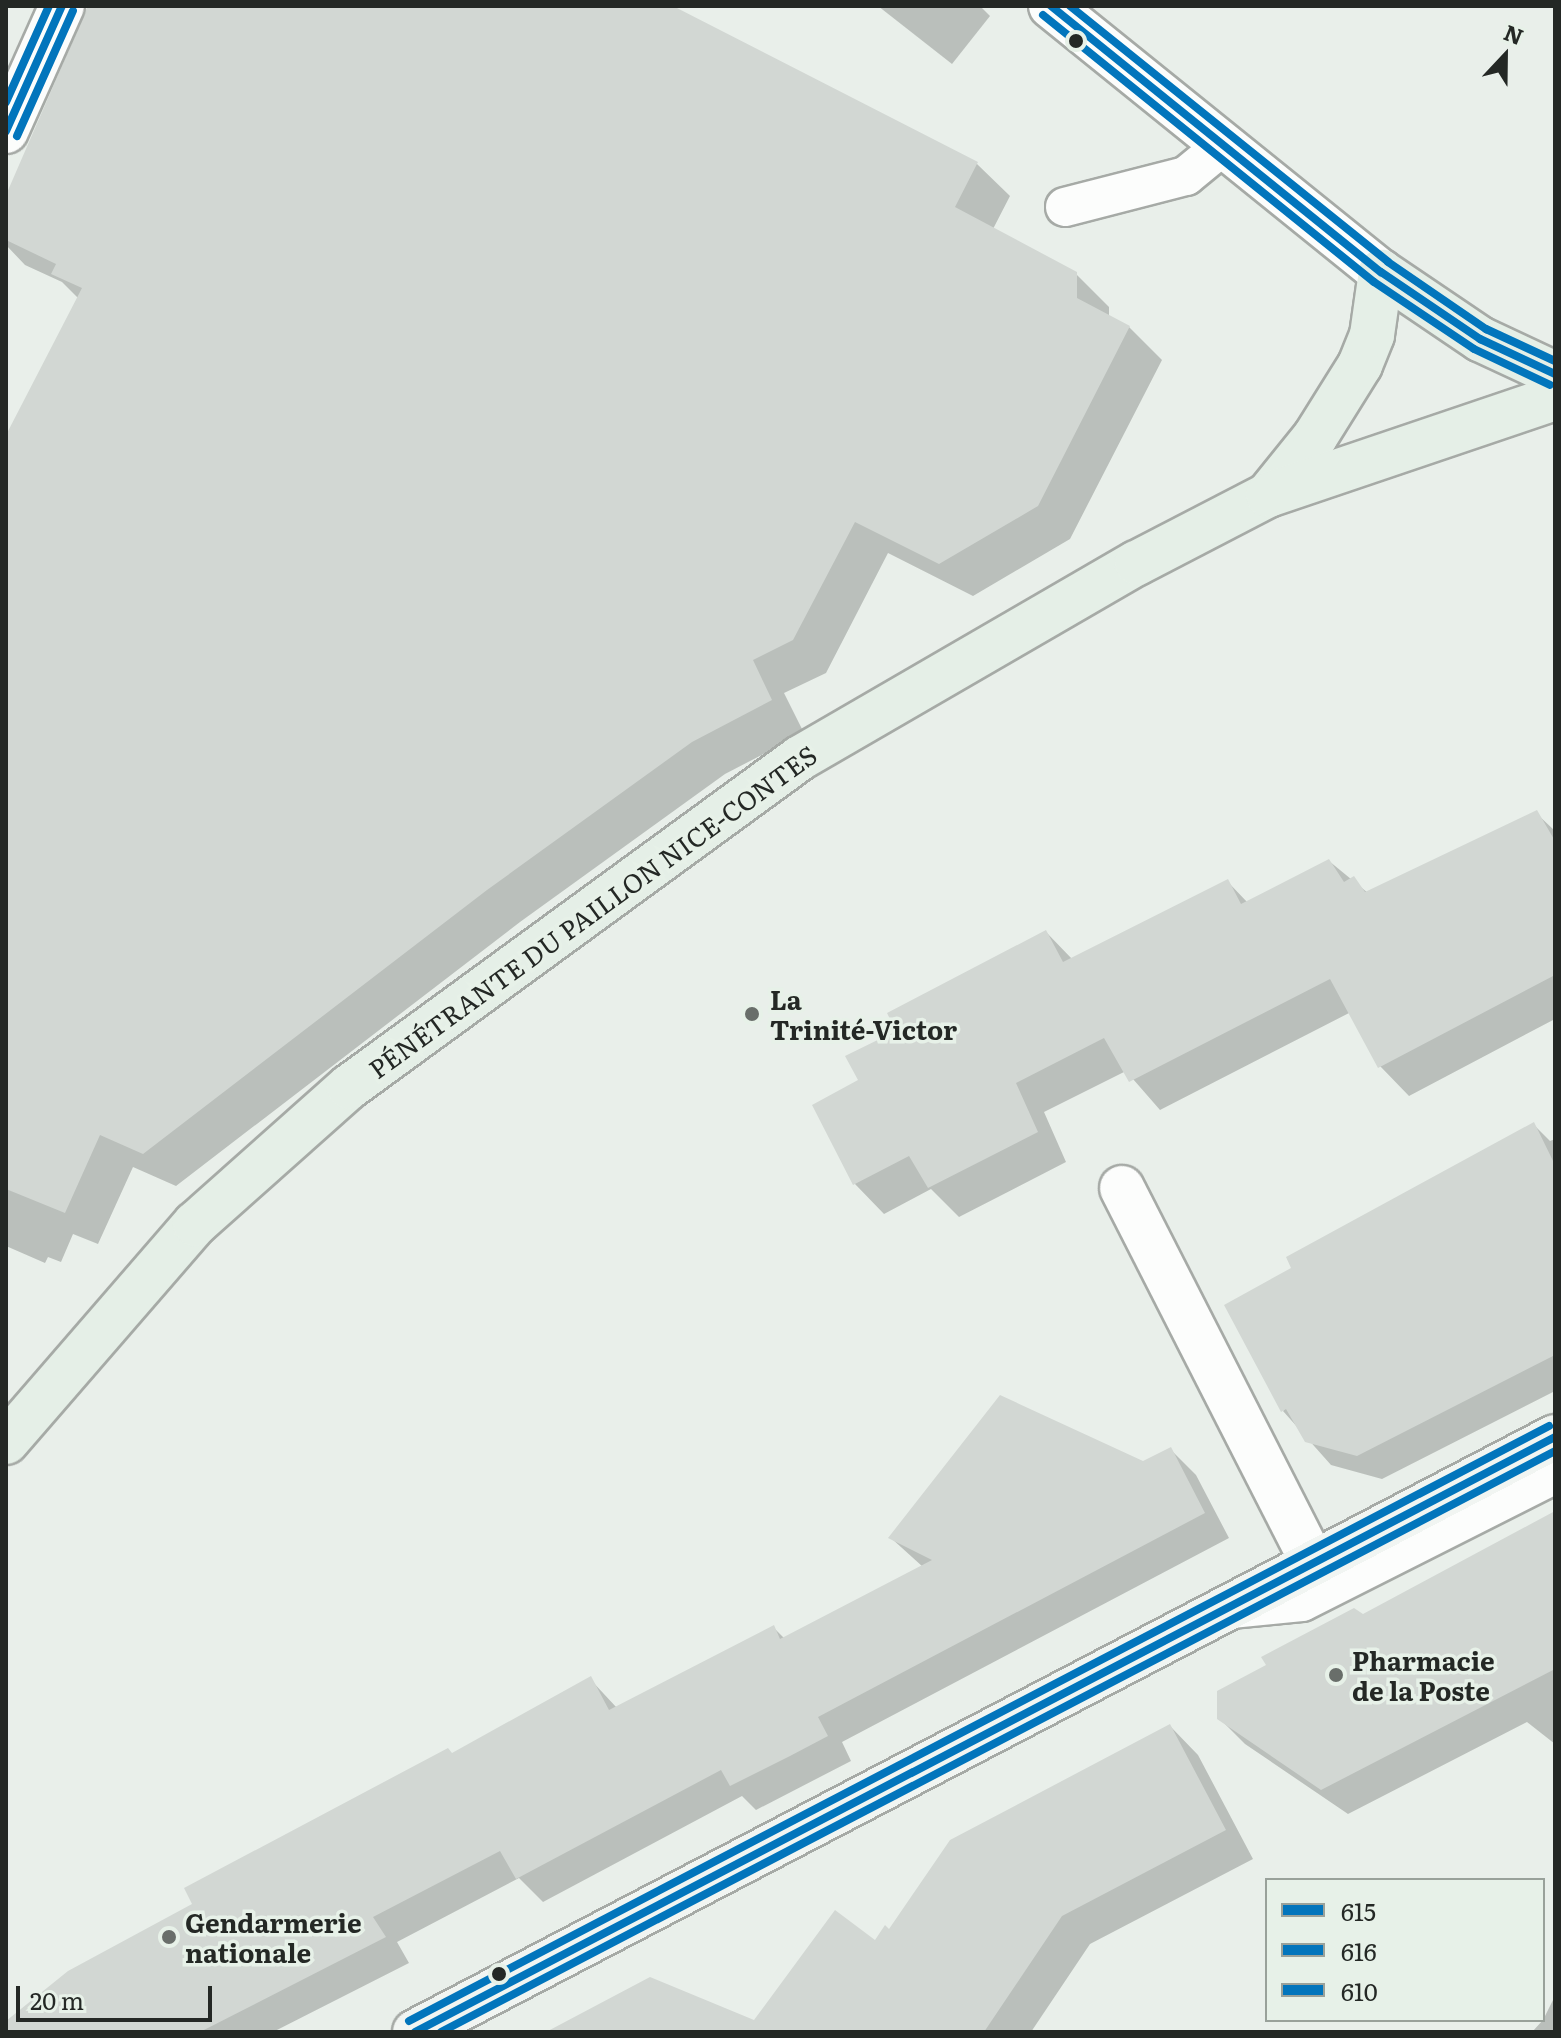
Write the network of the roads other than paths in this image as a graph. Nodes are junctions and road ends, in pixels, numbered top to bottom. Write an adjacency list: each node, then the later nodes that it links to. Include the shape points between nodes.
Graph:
1 (62, 6): 3 (street)
2 (1051, 6): 4 (street)
3 (6, 131)
4 (1225, 144): 5 (lane, via 1186,176); 6 (street)
5 (1065, 207)
6 (1381, 272): 7 (main road, via 1480,339); 9 (main road, via 1375,322 1360,365 1315,437)
7 (1555, 374)
8 (1555, 398): 9 (main road)
9 (1268, 495): 12 (main road, PÉNÉTRANTE DU PAILLON NICE-CONTES, via 1137,563 800,758 349,1087 195,1224)
10 (1122, 1188): 14 (street)
11 (1555, 1437): 14 (street)
12 (6, 1442)
13 (1555, 1474): 15 (lane, via 1302,1602)
14 (1314, 1565): 15 (street)
15 (1231, 1609): 16 (street)
16 (415, 2032)

